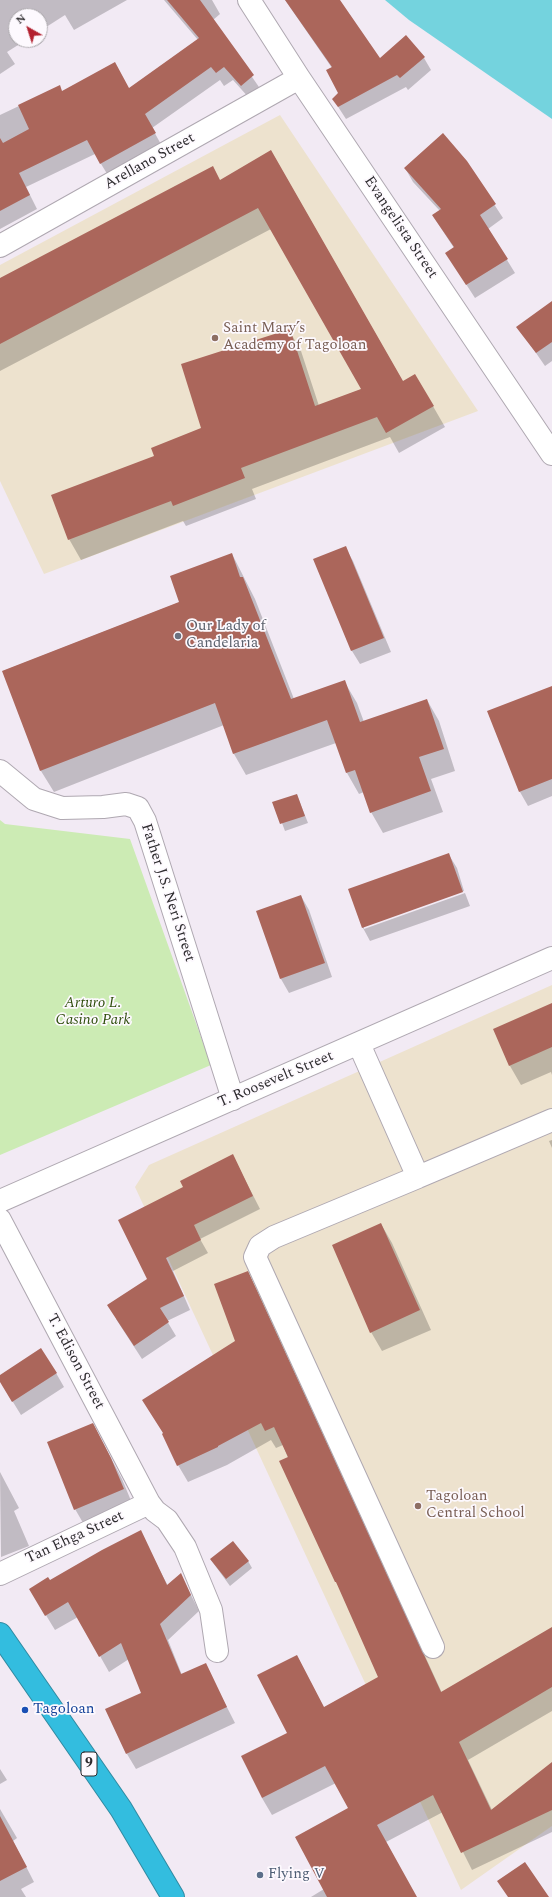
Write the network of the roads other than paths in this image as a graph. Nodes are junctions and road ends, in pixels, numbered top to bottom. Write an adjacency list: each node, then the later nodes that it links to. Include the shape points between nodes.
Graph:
1 (250, 0): 2 (street, Evangelista Street)
2 (299, 78): 3 (street, Arellano Street); 4 (street, Evangelista Street)
3 (0, 246)
4 (552, 454)
5 (0, 771): 8 (street, Father J.S. Neri Street, via 34,799 62,808 126,804 138,808 145,821)
6 (552, 958): 7 (street, T. Roosevelt Street)
7 (359, 1044): 8 (street, T. Roosevelt Street); 10 (street)
8 (232, 1099): 11 (street, T. Roosevelt Street)
9 (552, 1120): 10 (street)
10 (418, 1177): 16 (street, via 274,1237 260,1246 255,1257)
11 (0, 1200)
12 (0, 1220): 13 (street, T. Edison Street)
13 (150, 1503): 14 (street, Tan Ehga Street); 17 (street, T. Edison Street, via 167,1520 185,1547 211,1610)
14 (0, 1574)
15 (0, 1634): 18 (highway, 9, via 121,1809)
16 (433, 1647)
17 (217, 1652)
18 (173, 1897)

